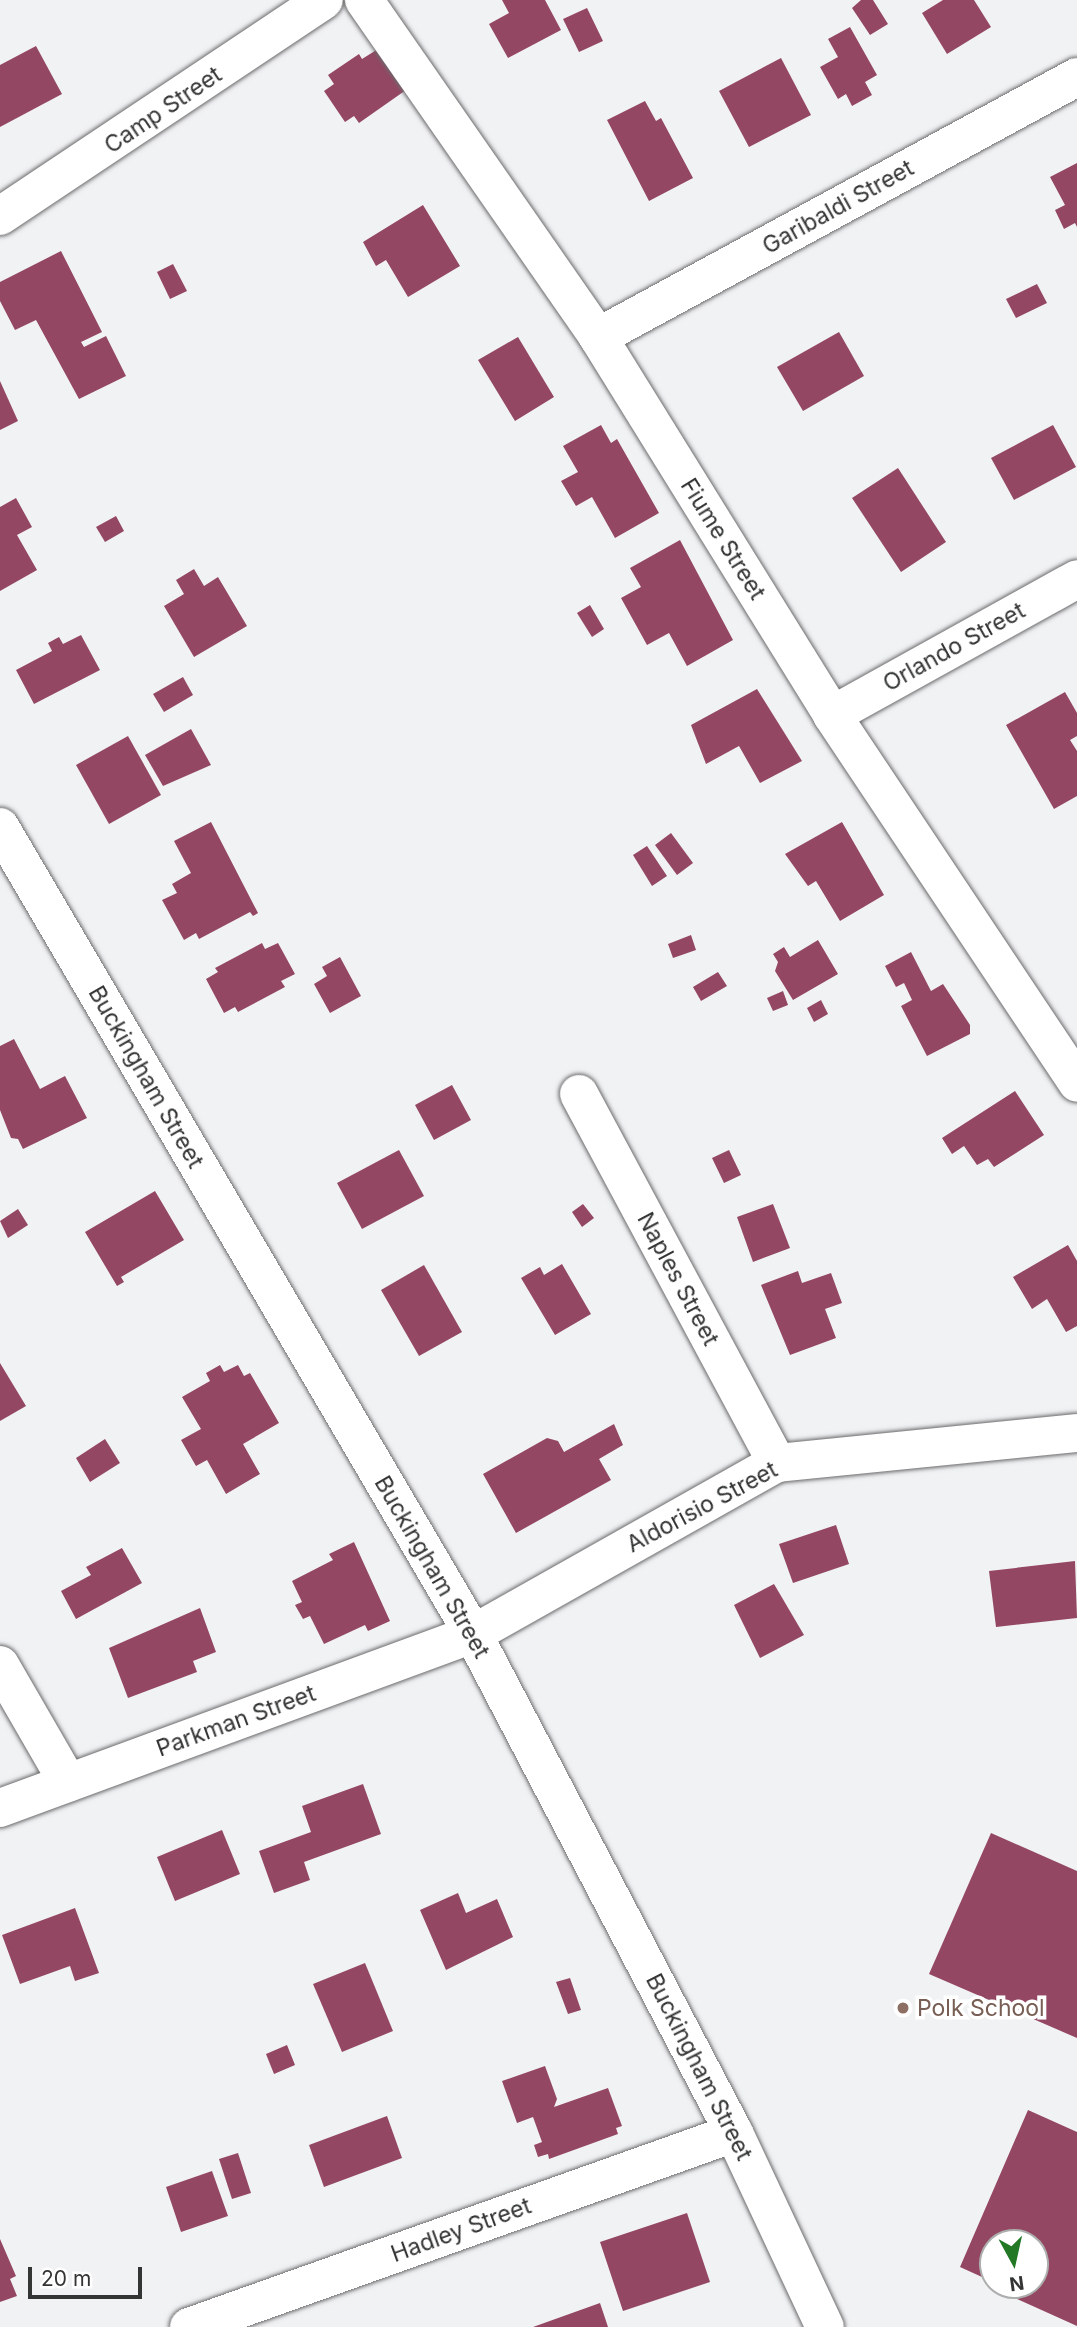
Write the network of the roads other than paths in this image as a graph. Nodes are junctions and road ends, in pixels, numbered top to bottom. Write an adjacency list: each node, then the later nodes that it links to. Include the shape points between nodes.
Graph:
1 (324, 0): 4 (street, Camp Street)
2 (364, 0): 5 (street, Fiume Street)
3 (1077, 77): 5 (street, Garibaldi Street)
4 (0, 216)
5 (598, 337): 7 (street, Fiume Street)
6 (1077, 579): 7 (street, Orlando Street)
7 (832, 715): 9 (street, Fiume Street)
8 (0, 827): 13 (street, Buckingham Street)
9 (1073, 1065)
10 (579, 1094): 12 (street, Naples Street)
11 (1077, 1433): 12 (street, Aldorisio Street)
12 (777, 1463): 13 (street, Aldorisio Street)
13 (472, 1634): 15 (street, Parkman Street); 17 (street, Buckingham Street)
14 (0, 1665): 15 (street)
15 (68, 1783): 16 (street, Parkman Street)
16 (0, 1808)
17 (734, 2133): 18 (street, Hadley Street); 19 (street, Buckingham Street)
18 (188, 2327)
19 (825, 2327)

